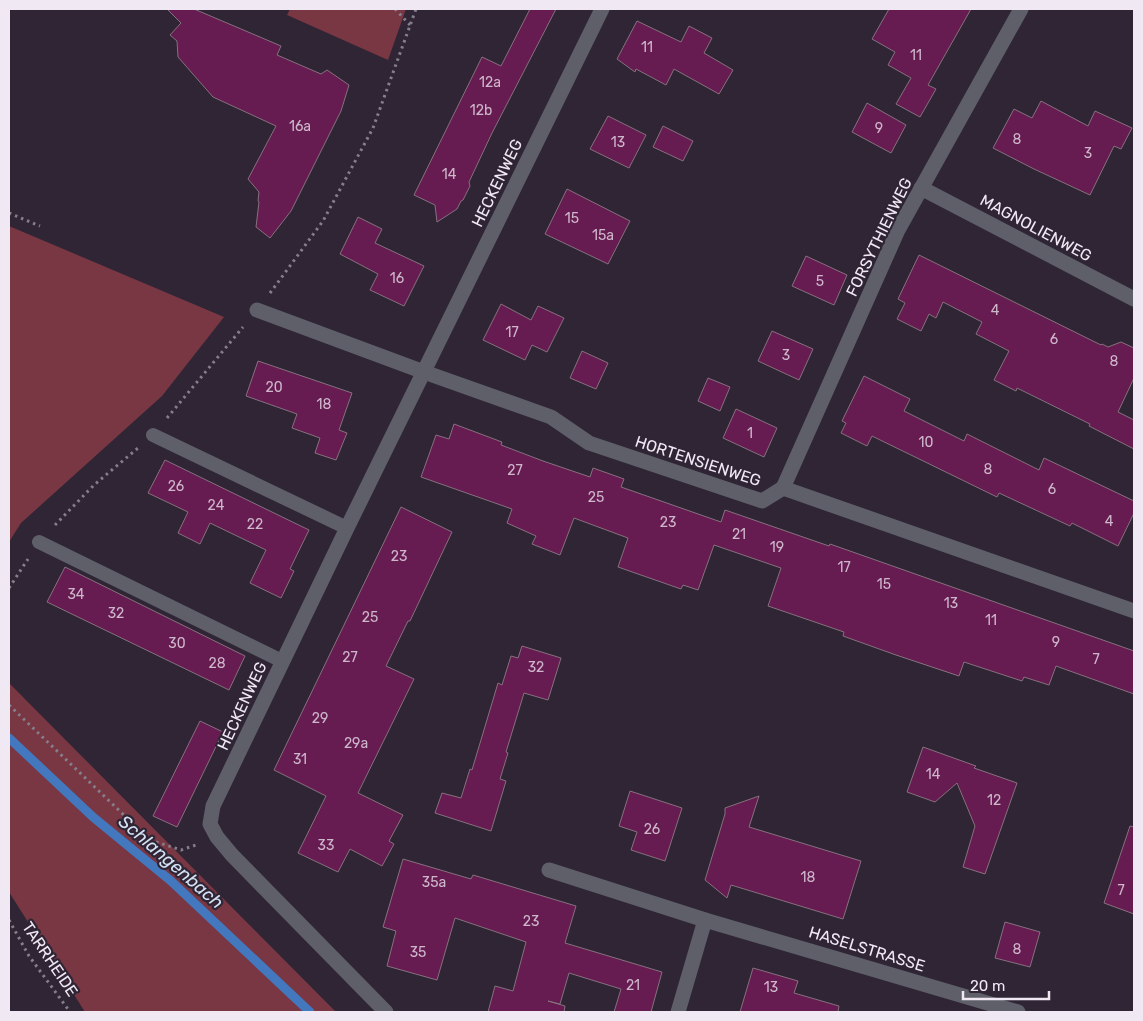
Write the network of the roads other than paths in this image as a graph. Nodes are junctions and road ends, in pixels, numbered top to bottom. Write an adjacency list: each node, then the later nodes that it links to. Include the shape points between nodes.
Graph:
1 (602, 9): 6 (street, HECKENWEG)
2 (1021, 9): 3 (street, FORSYTHIENWEG)
3 (921, 188): 4 (street, MAGNOLIENWEG); 8 (street, FORSYTHIENWEG, via 898,230)
4 (1134, 299)
5 (257, 310): 6 (street)
6 (424, 372): 8 (street, HORTENSIENWEG, via 550,417 589,443 762,501); 9 (street, HECKENWEG)
7 (153, 435): 9 (lane)
8 (783, 488): 11 (street, HORTENSIENWEG)
9 (347, 528): 12 (street, HECKENWEG)
10 (39, 542): 12 (lane)
11 (1134, 610)
12 (282, 661): 15 (street, HECKENWEG, via 213,806 210,824 232,855)
13 (549, 870): 14 (street, HASELSTRASSE)
14 (705, 920): 16 (street); 17 (street, HASELSTRASSE)
15 (386, 1012)
16 (678, 1012)
17 (1018, 1012)

